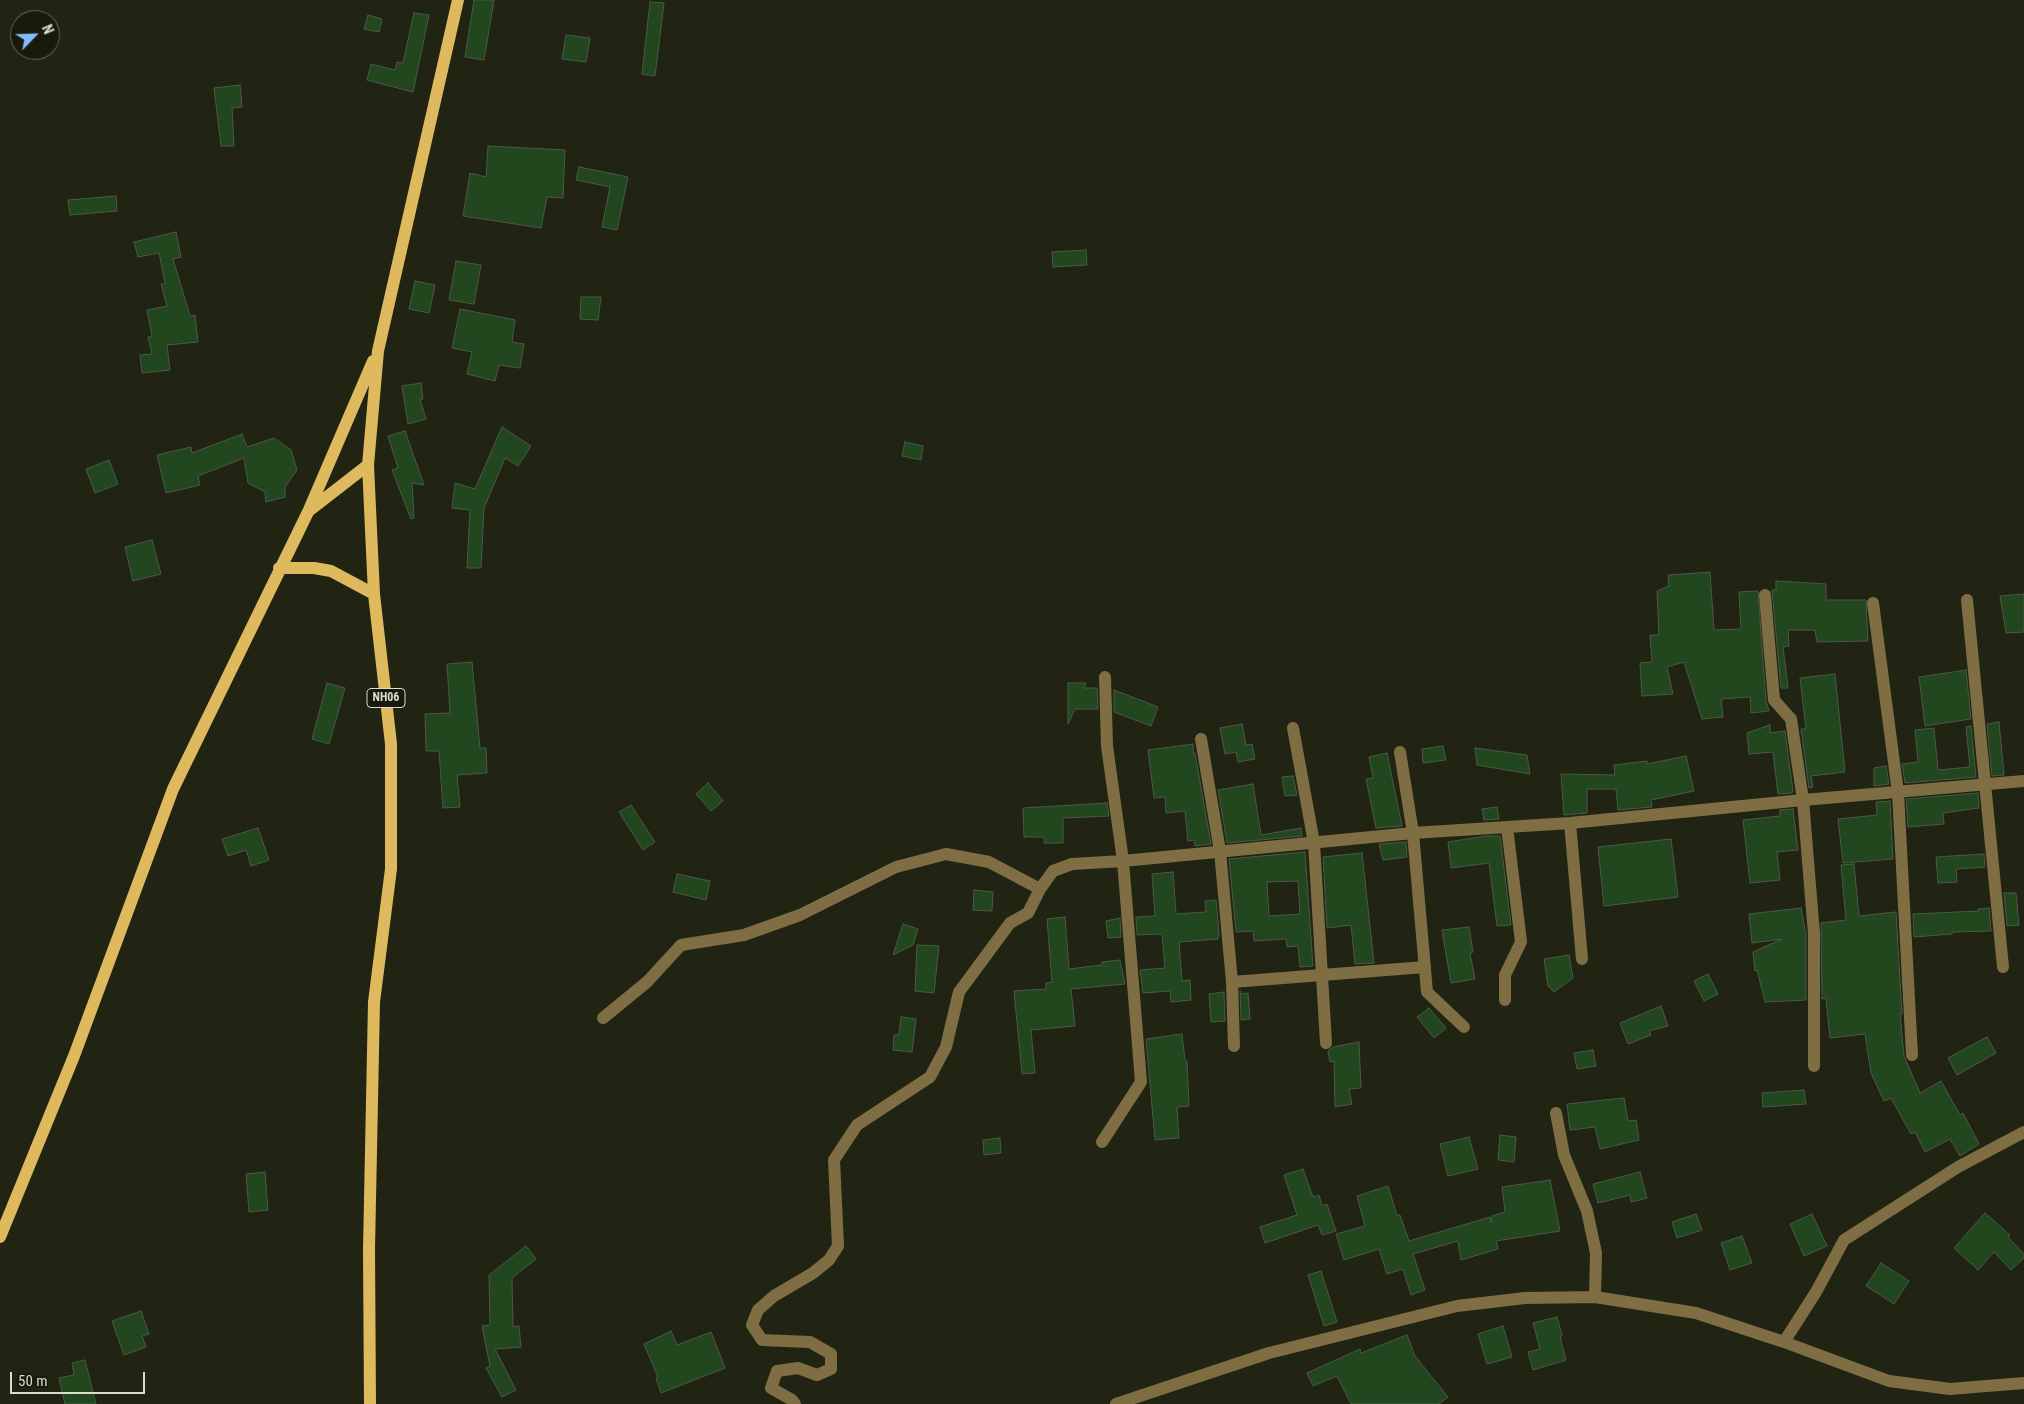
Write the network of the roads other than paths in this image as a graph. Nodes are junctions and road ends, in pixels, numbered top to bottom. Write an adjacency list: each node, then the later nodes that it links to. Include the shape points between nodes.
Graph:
1 (458, 0): 2 (main road, NH06)
2 (378, 351): 3 (main road, NH06); 4 (main road)
3 (368, 465): 4 (main road); 6 (main road, NH06)
4 (308, 512): 5 (main road)
5 (279, 568): 6 (main road, via 331,571); 40 (main road, via 173,789 74,1056)
6 (374, 594): 44 (main road, NH06, via 391,744 391,869 374,1002 369,1250)
7 (1765, 595): 17 (street, via 1774,700 1791,719)
8 (1967, 600): 15 (street)
9 (1873, 603): 16 (street)
10 (1105, 677): 23 (street, via 1108,746)
11 (1294, 728): 21 (street)
12 (1201, 739): 22 (street)
13 (1400, 752): 20 (street)
14 (2024, 782): 15 (street)
15 (1987, 784): 16 (street); 27 (street)
16 (1898, 793): 17 (street); 35 (street)
17 (1803, 800): 18 (street); 36 (street, via 1814,934)
18 (1570, 823): 19 (street); 25 (street)
19 (1507, 828): 20 (street); 30 (street, via 1521,942 1506,975)
20 (1413, 833): 21 (street); 26 (street)
21 (1314, 843): 22 (street); 28 (street)
22 (1220, 851): 23 (street); 29 (street)
23 (1124, 861): 24 (street, via 1072,864 1053,871); 39 (street, via 1141,1082)
24 (1040, 889): 31 (street, via 989,862 946,854 896,868 800,915 744,935 681,945 647,982); 45 (street, via 1028,913 1010,923 959,992 946,1047 930,1077 856,1125 834,1160 838,1246 829,1260 758,1310 752,1325 762,1340 810,1342 831,1354 831,1369 817,1375 798,1368 777,1372 771,1388)
25 (1582, 959)
26 (1425, 966): 28 (street); 32 (street, via 1427,992)
27 (2003, 967)
28 (1323, 975): 29 (street); 33 (street)
29 (1232, 982): 34 (street)
30 (1505, 1000)
31 (603, 1018)
32 (1464, 1027)
33 (1326, 1043)
34 (1234, 1046)
35 (1912, 1055)
36 (1814, 1066)
37 (1556, 1113): 41 (street, via 1564,1155 1587,1211 1596,1253)
38 (2024, 1132): 42 (street, via 1958,1167 1844,1240)
39 (1102, 1142)
40 (0, 1237)
41 (1595, 1297): 42 (street, via 1696,1313); 46 (street, via 1525,1298 1456,1306 1269,1353)
42 (1784, 1342): 43 (street, via 1889,1381 1950,1389)
43 (2024, 1383)
44 (370, 1404)
45 (794, 1404)
46 (1116, 1404)

